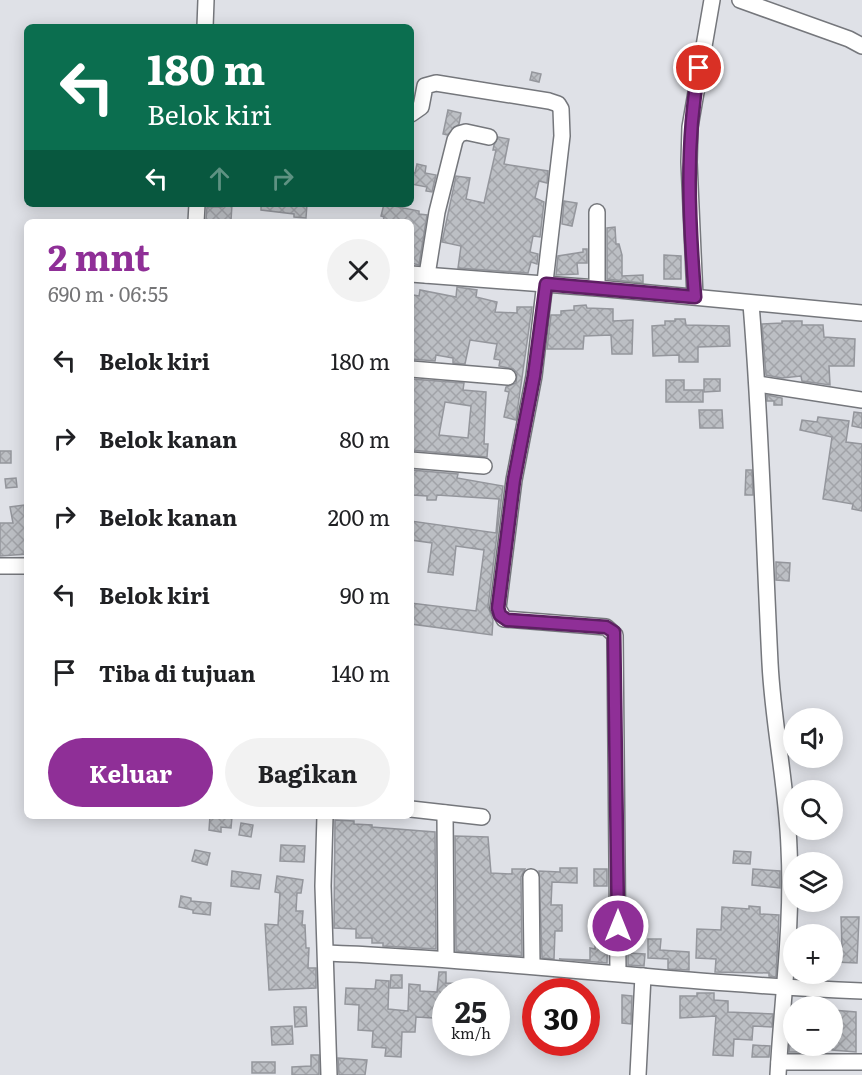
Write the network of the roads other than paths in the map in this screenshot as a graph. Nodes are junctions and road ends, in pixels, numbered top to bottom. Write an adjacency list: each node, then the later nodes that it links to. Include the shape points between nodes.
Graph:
1 (206, 0): 4 (street)
2 (712, 0): 12 (street, via 690,128)
3 (740, 0): 5 (street)
4 (205, 24)
5 (862, 46)
6 (414, 112): 10 (street, via 421,107 422,91 429,83 520,95 560,106 562,136)
7 (489, 137): 9 (street, via 459,134)
8 (597, 212): 11 (street)
9 (419, 274): 10 (street)
10 (546, 284): 11 (street); 31 (street, via 498,608 504,619 606,627 615,635)
11 (597, 288): 12 (street)
12 (695, 297): 13 (street)
13 (751, 304): 14 (street); 17 (street)
14 (862, 313)
15 (414, 369): 16 (street)
16 (508, 377)
17 (758, 384): 18 (street); 33 (street, via 770,662 789,847)
18 (862, 400)
19 (414, 460): 20 (street)
20 (484, 466)
21 (0, 566): 22 (street)
22 (24, 566)
23 (414, 808): 24 (street)
24 (445, 813): 25 (street); 29 (street)
25 (482, 817)
26 (325, 819): 28 (street)
27 (531, 877): 30 (street)
28 (327, 953): 29 (street); 37 (street)
29 (446, 959): 30 (street)
30 (532, 965): 31 (street)
31 (618, 973): 32 (street)
32 (643, 976): 33 (street); 38 (street)
33 (785, 988): 34 (street); 36 (street)
34 (862, 991)
35 (862, 1062): 36 (street)
36 (778, 1068)
37 (329, 1075)
38 (638, 1075)

